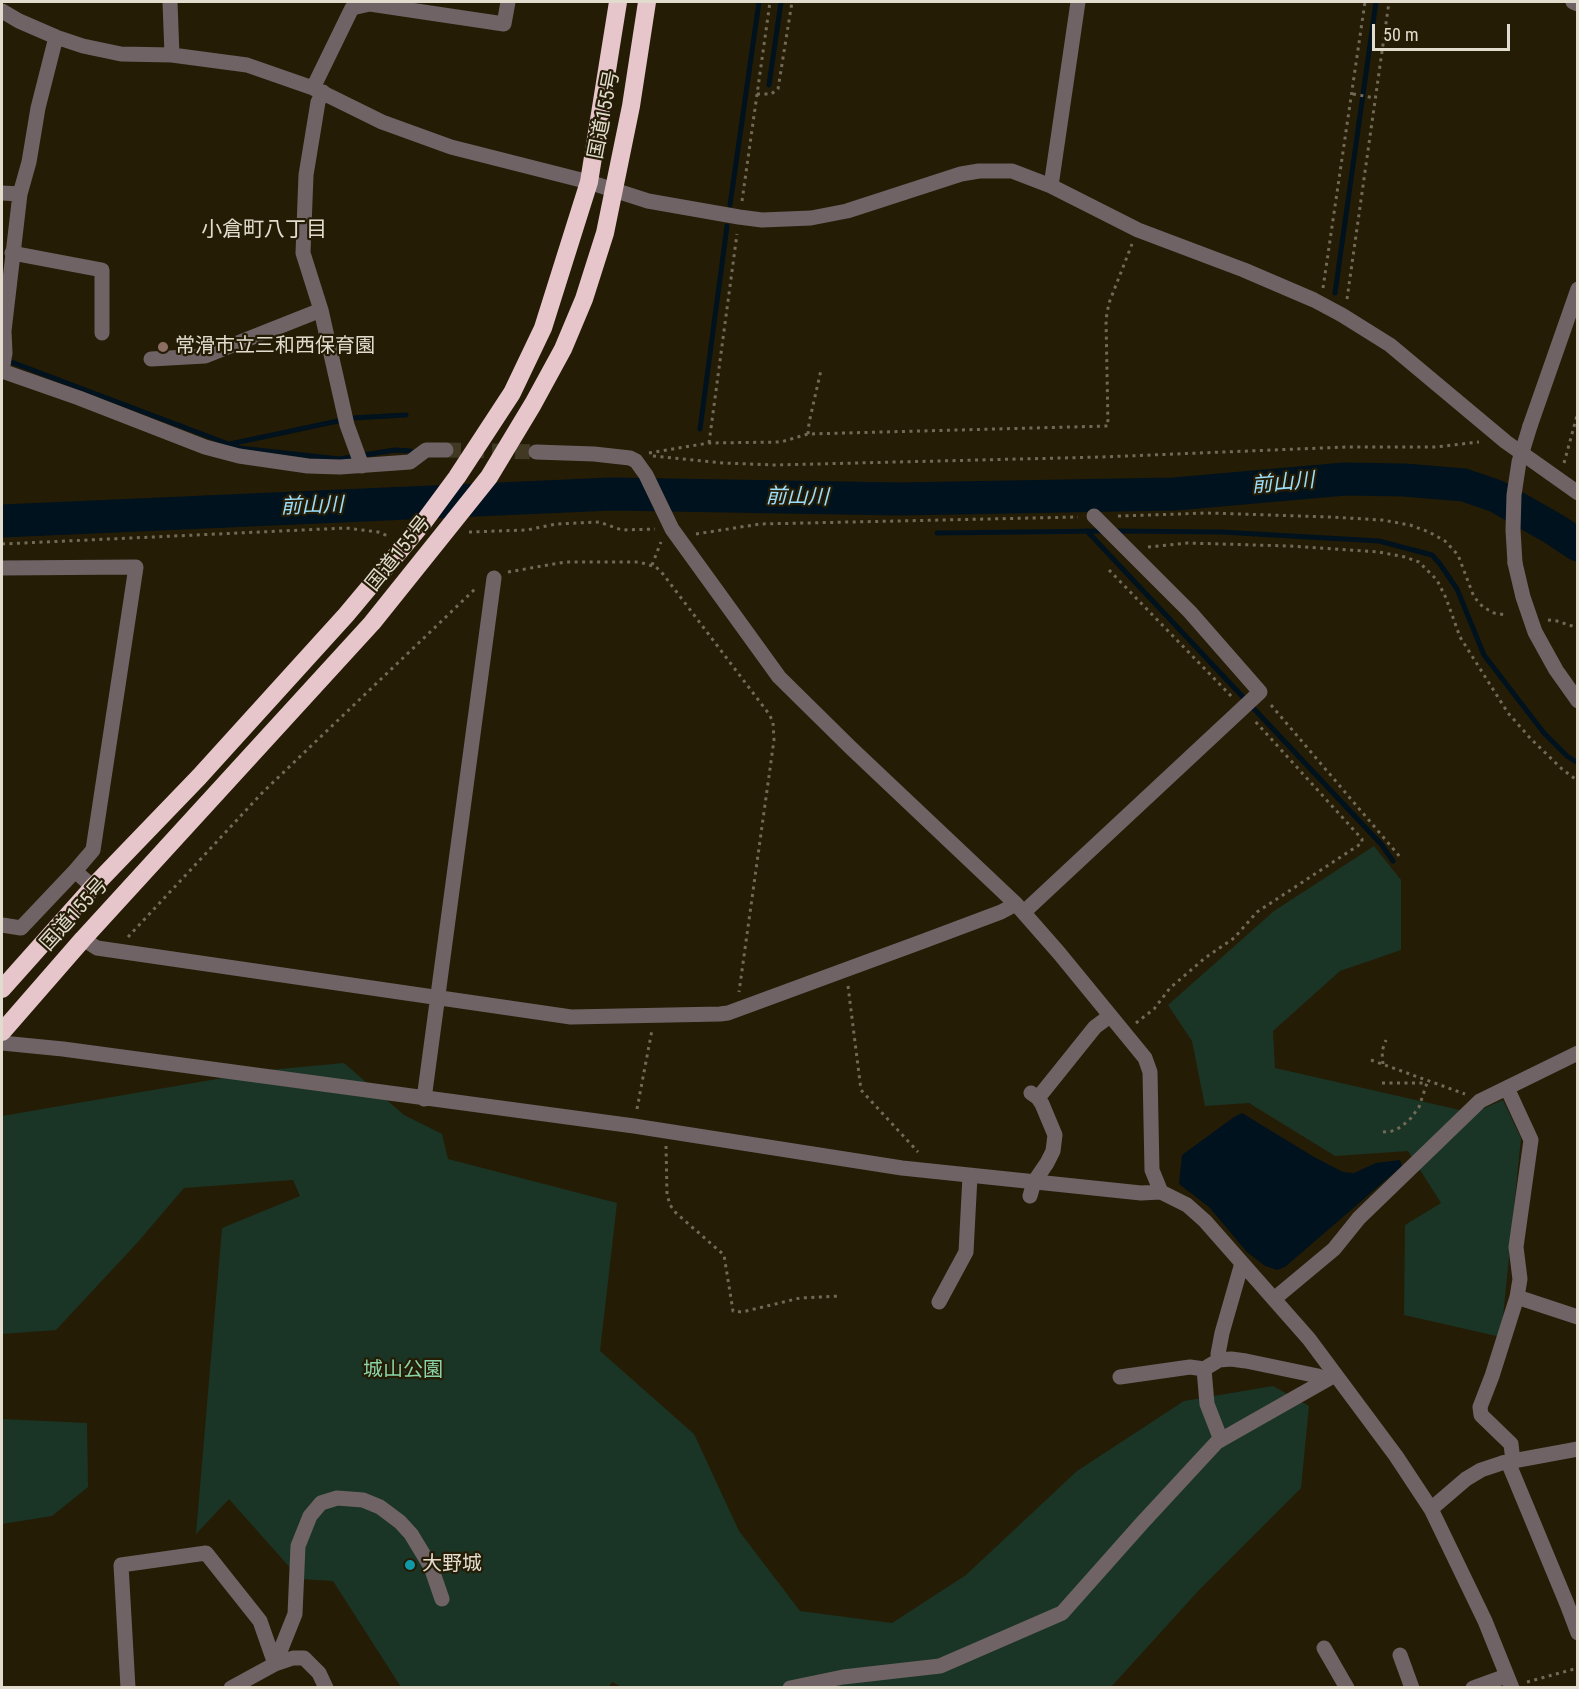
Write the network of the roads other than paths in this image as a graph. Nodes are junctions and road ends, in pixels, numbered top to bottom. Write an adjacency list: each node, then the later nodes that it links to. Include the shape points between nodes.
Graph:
1 (170, 2): 11 (street)
2 (508, 2): 8 (street, via 504,24)
3 (618, 2): 13 (highway, 国道155号)
4 (647, 2): 15 (highway, 国道155号)
5 (1077, 2): 14 (street)
6 (1573, 2): 7 (street)
7 (1578, 4)
8 (416, 6): 12 (street, via 370,4 352,8)
9 (2, 11): 10 (street)
10 (56, 37): 11 (street, via 121,54); 17 (street)
11 (172, 55): 12 (street, via 247,65)
12 (318, 90): 13 (street, via 382,122 451,147); 20 (street, via 306,175 303,253)
13 (589, 182): 15 (street); 33 (highway, 国道155号, via 543,328 512,393 457,477 346,615)
14 (1051, 186): 15 (street, via 1012,171 979,171 847,211 790,220 739,218 648,201); 27 (street, via 1137,230 1244,270 1339,314 1390,345 1494,433)
15 (614, 190): 36 (highway, 国道155号, via 591,277 562,349 489,477 372,623)
16 (2, 193): 17 (street)
17 (20, 194): 18 (street)
18 (12, 253): 21 (street, via 102,270); 23 (street)
19 (1578, 289): 31 (street, bridge, via 1519,462 1513,530 1515,563 1535,632)
20 (321, 310): 22 (street, via 205,356); 26 (street, via 347,425)
21 (102, 333)
22 (151, 359)
23 (2, 371): 26 (street, via 205,447 239,456 308,466)
24 (446, 450): 26 (street, via 426,450 410,462)
25 (536, 452): 34 (street, via 594,454 636,461 668,525 779,677)
26 (362, 466)
27 (1578, 493)
28 (1094, 516): 34 (street, via 1190,612 1260,692)
29 (2, 568): 32 (street, via 136,567 93,850)
30 (494, 578): 38 (street)
31 (1578, 702)
32 (75, 871): 33 (street); 35 (street, via 21,928)
33 (93, 887): 37 (highway, 国道155号)
34 (1020, 908): 38 (street, via 720,1014 571,1017); 39 (street)
35 (2, 925)
36 (83, 939): 38 (street, via 97,948); 40 (highway, 国道155号)
37 (2, 988)
38 (437, 998): 44 (street)
39 (1110, 1016): 46 (street, via 1095,1027 1034,1096 1055,1135 1053,1151); 47 (street, via 1145,1058 1150,1072 1152,1170)
40 (2, 1032)
41 (2, 1043): 44 (street)
42 (1578, 1053): 43 (street)
43 (1507, 1088): 49 (street, via 1531,1140 1516,1247 1520,1279); 50 (street, via 1480,1101 1359,1218 1334,1249)
44 (424, 1099): 45 (street)
45 (970, 1176): 46 (street); 51 (street, via 966,1252)
46 (1032, 1189): 47 (street)
47 (1161, 1192): 48 (street, via 1187,1205)
48 (1242, 1263): 50 (street); 53 (street, via 1222,1333)
49 (1517, 1297): 52 (street); 59 (street, via 1480,1407 1481,1415 1511,1444)
50 (1274, 1299): 56 (street, via 1309,1339)
51 (939, 1302)
52 (1578, 1317)
53 (1219, 1360): 54 (street); 56 (street, via 1246,1361)
54 (1204, 1369): 55 (street, via 1190,1366); 57 (street, via 1207,1404)
55 (1120, 1377)
56 (1329, 1378): 57 (street); 60 (street, via 1396,1456)
57 (1221, 1440): 70 (street, via 1062,1613 940,1666 843,1677)
58 (1578, 1449): 59 (street)
59 (1511, 1462): 60 (street, via 1481,1470); 62 (street)
60 (1431, 1509): 66 (street)
61 (442, 1599): 65 (street, via 431,1567 400,1522 363,1500 337,1498 321,1503 310,1516 298,1546 295,1614)
62 (1578, 1633)
63 (1324, 1648): 71 (street)
64 (1400, 1654): 72 (street)
65 (275, 1664): 67 (street, via 260,1621 206,1553 121,1566); 68 (street); 69 (street, via 304,1658 319,1673)
66 (1510, 1683): 73 (street)
67 (128, 1688)
68 (231, 1688)
69 (326, 1688)
70 (790, 1688)
71 (1347, 1688)
72 (1412, 1688)
73 (1473, 1688)

